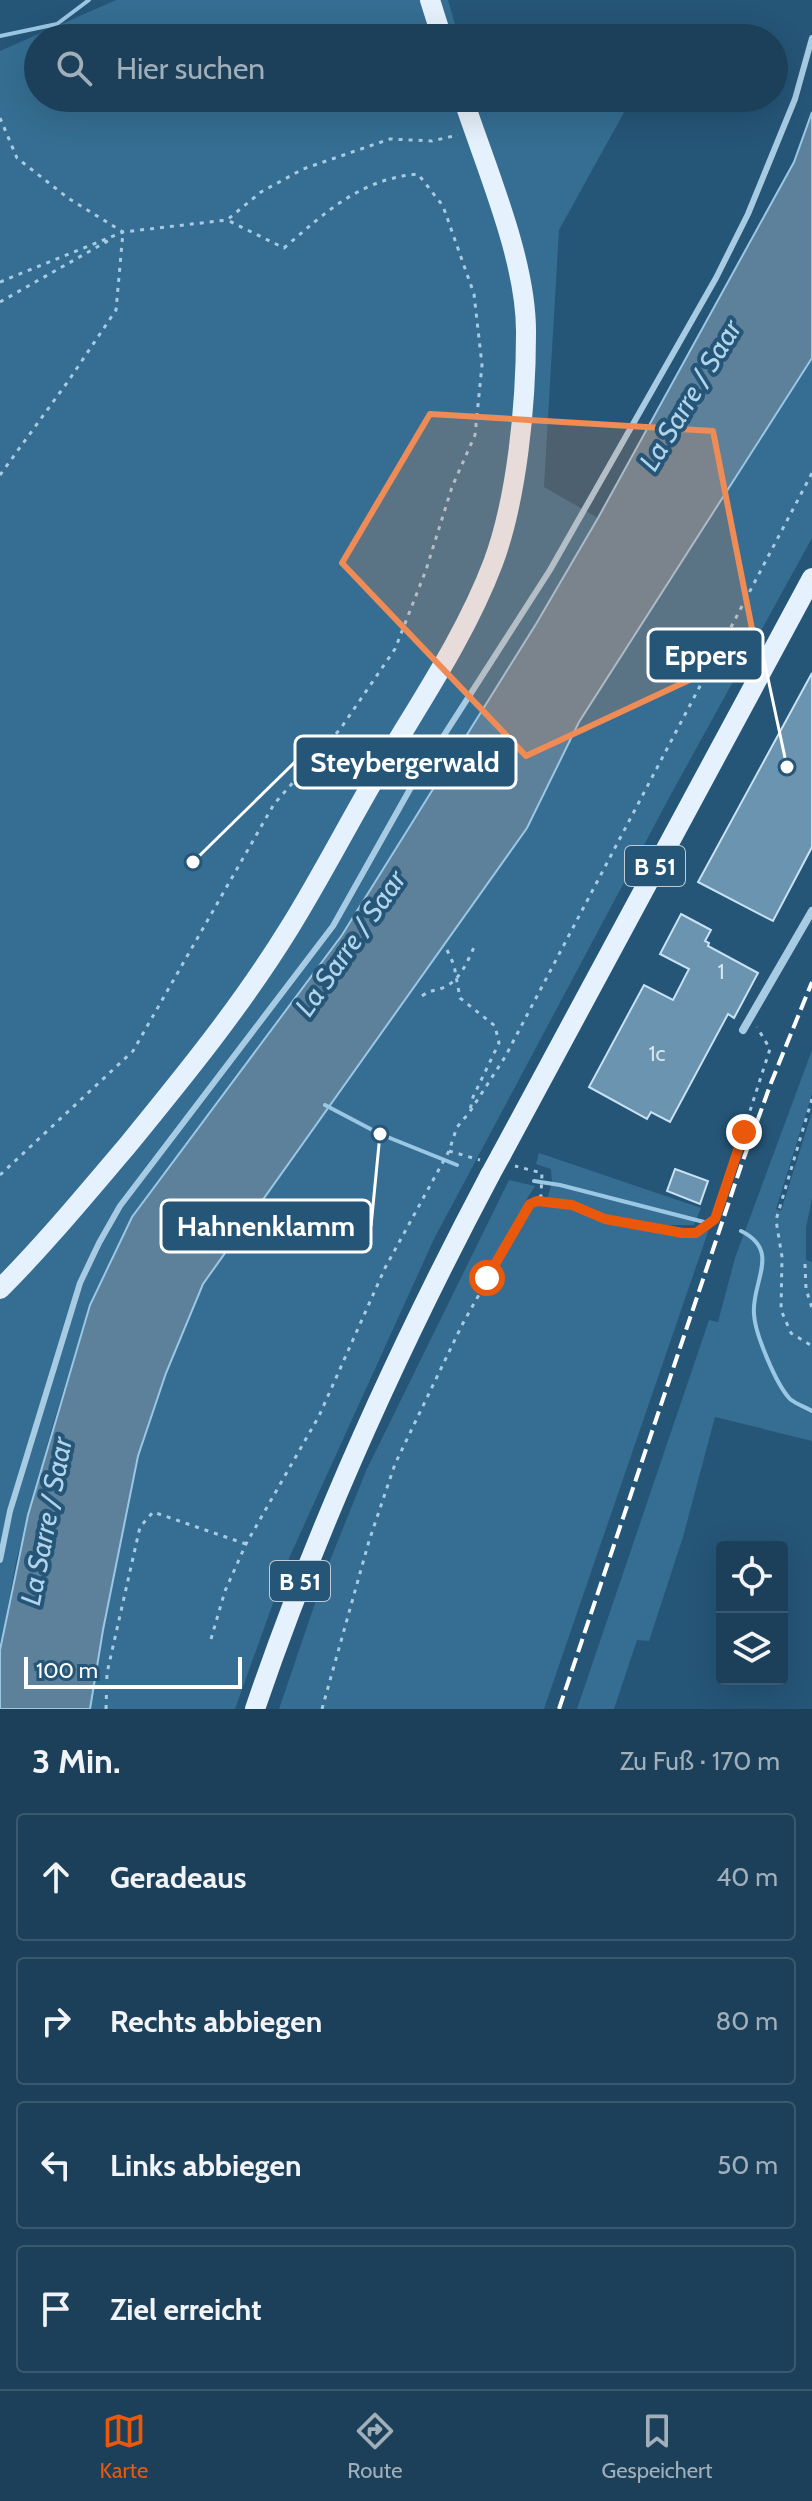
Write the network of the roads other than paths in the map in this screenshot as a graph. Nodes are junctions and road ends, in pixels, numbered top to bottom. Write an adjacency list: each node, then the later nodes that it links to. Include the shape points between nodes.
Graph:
1 (430, 0): 2 (main road)
2 (438, 24)
3 (812, 38): 9 (lane, via 795,99 748,214 550,570 414,782 333,926 120,1206 99,1243 80,1283)
4 (467, 112): 8 (main road, via 519,273 526,333 519,441 490,572 469,617 258,977 172,1091)
5 (812, 578): 10 (main road, B 51, bridge, via 452,1247 348,1464)
6 (812, 911): 7 (street)
7 (743, 1030)
8 (0, 1289)
9 (0, 1560)
10 (255, 1709)

